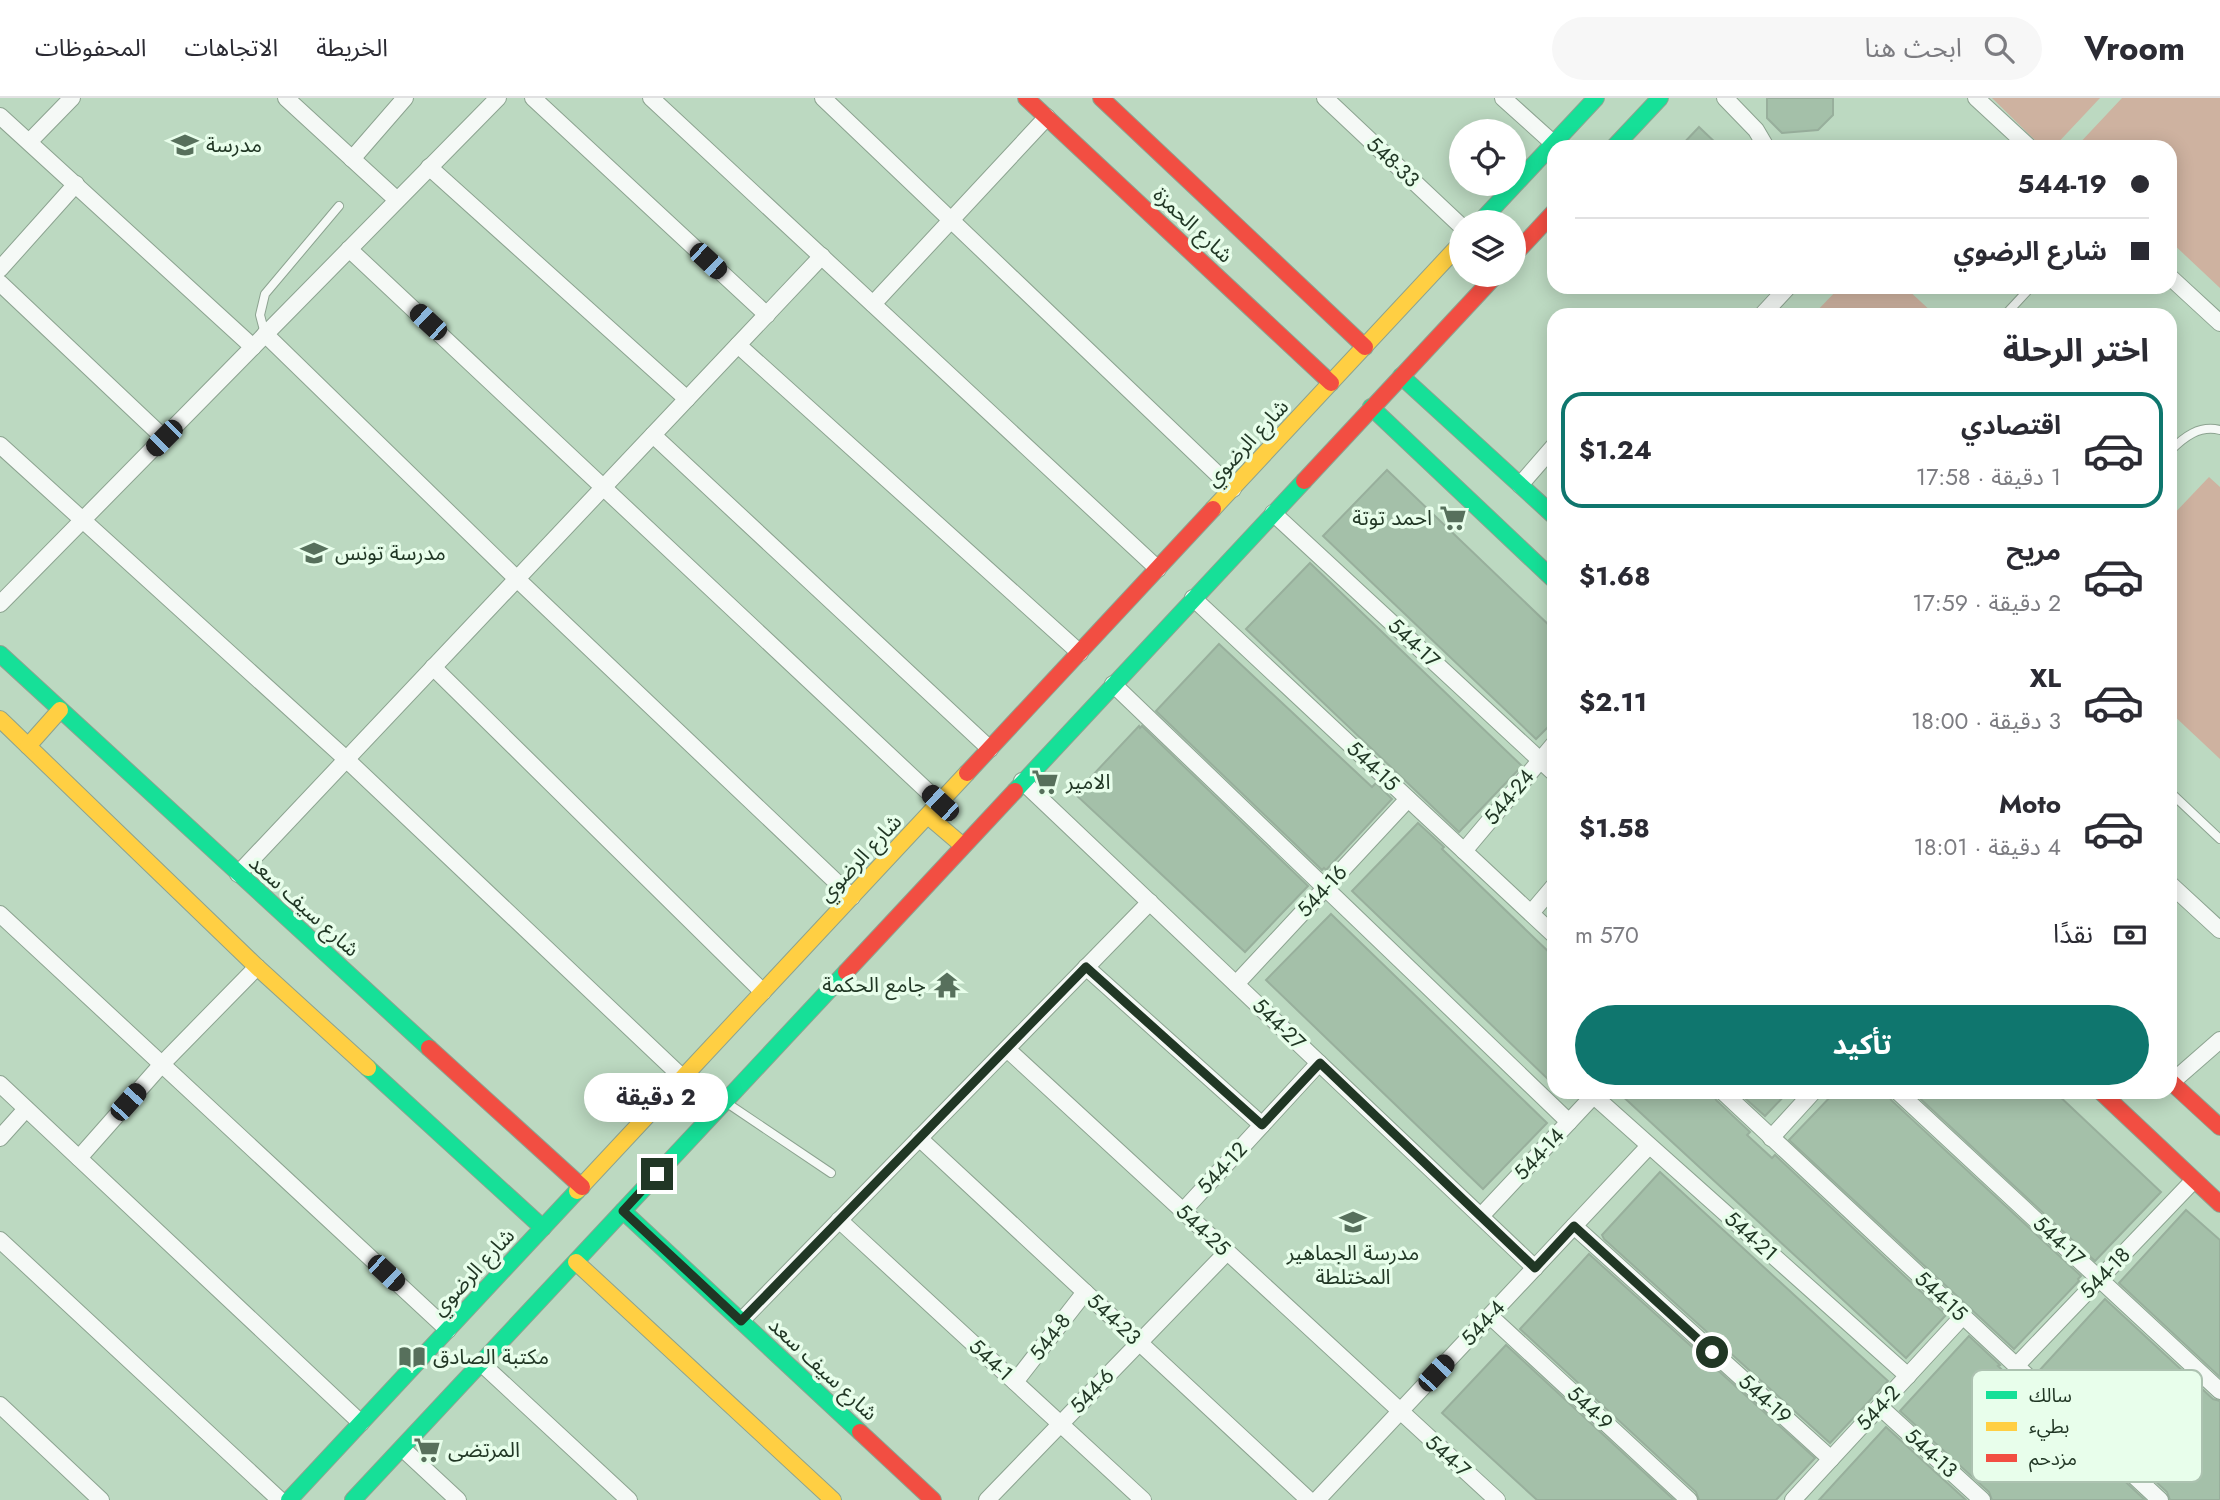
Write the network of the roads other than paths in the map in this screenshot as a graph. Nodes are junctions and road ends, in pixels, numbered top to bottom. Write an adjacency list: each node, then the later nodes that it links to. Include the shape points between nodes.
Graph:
1 (72, 98): 23 (street)
2 (286, 98): 25 (street)
3 (405, 98): 25 (street)
4 (498, 98): 26 (street)
5 (533, 98): 47 (street)
6 (651, 98): 36 (street)
7 (823, 98): 33 (street)
8 (1026, 98): 17 (street, شارع الحمزة)
9 (1101, 98): 52 (street, شارع الحمزة)
10 (1325, 98): 31 (street, 548-33)
11 (1503, 98): 18 (street)
12 (1597, 98): 19 (street)
13 (1660, 98): 20 (street)
14 (1725, 98): 21 (street)
15 (1976, 98): 22 (street)
16 (0, 116): 23 (street)
17 (1047, 117): 33 (street); 54 (street, شارع الحمزة)
18 (1549, 140)
19 (1557, 140)
20 (1621, 140)
21 (1762, 140)
22 (2021, 140)
23 (30, 141): 27 (street)
24 (1547, 150): 30 (street)
25 (352, 159): 28 (street)
26 (429, 167): 28 (street); 55 (street)
27 (76, 184): 38 (street); 51 (street)
28 (397, 200): 35 (street)
29 (339, 206): 49 (lane, via 265,295 260,315)
30 (1491, 210)
31 (1449, 215)
32 (1547, 220): 34 (street)
33 (951, 221): 44 (street); 65 (street)
34 (1526, 242)
35 (349, 249): 49 (street); 64 (street)
36 (822, 256): 44 (street); 47 (street)
37 (1449, 256): 52 (street, شارع الرضوي)
38 (0, 270)
39 (0, 283): 59 (street)
40 (2177, 283): 48 (street)
41 (1485, 287): 53 (street)
42 (1782, 294): 45 (street)
43 (2024, 294): 46 (lane)
44 (873, 304): 69 (street)
45 (1768, 308)
46 (2012, 308)
47 (767, 315): 50 (street)
48 (2220, 323)
49 (265, 334): 51 (street); 71 (street)
50 (738, 345): 55 (street); 74 (street)
51 (253, 347): 59 (street)
52 (1365, 347): 54 (street, شارع الرضوي)
53 (1401, 376): 56 (street); 63 (street)
54 (1331, 383): 65 (street, شارع الرضوي)
55 (687, 399): 58 (street)
56 (1371, 407): 67 (street); 70 (street)
57 (2220, 430): 60 (lane, via 2185,436)
58 (653, 435): 64 (street); 81 (street)
59 (164, 438): 68 (street)
60 (2177, 444)
61 (0, 445): 68 (street)
62 (1547, 454): 63 (street)
63 (1520, 485): 66 (street)
64 (604, 487): 71 (street); 89 (street)
65 (1233, 489): 69 (street, شارع الرضوي)
66 (1547, 510)
67 (1273, 513): 72 (street); 84 (street, 544-17)
68 (83, 520): 73 (street); 83 (street)
69 (1158, 569): 74 (street, شارع الرضوي)
70 (1547, 573)
71 (517, 579): 76 (street); 98 (street)
72 (1193, 598): 77 (street); 87 (street, 544-15)
73 (0, 604)
74 (1080, 653): 81 (street, شارع الرضوي)
75 (0, 654): 78 (street, شارع سيف سعد)
76 (433, 667): 83 (street); 107 (street)
77 (1113, 684): 86 (street); 95 (street)
78 (61, 710): 80 (street); 94 (street, شارع سيف سعد)
79 (1, 723): 80 (street)
80 (28, 746): 104 (street)
81 (990, 749): 89 (street, شارع الرضوي)
82 (1547, 752): 84 (street, 544-24)
83 (346, 759): 94 (street); 113 (street)
84 (1540, 760): 85 (street, 544-17); 93 (street, 544-24)
85 (1547, 766)
86 (1022, 781): 92 (street); 99 (street, 544-27)
87 (1408, 799): 93 (street, 544-15); 95 (street, 544-16)
88 (2177, 799): 91 (lane)
89 (940, 803): 90 (street, شارع الرضوي)
90 (928, 816): 92 (street); 98 (street, شارع الرضوي)
91 (2220, 839)
92 (962, 845): 122 (street)
93 (1464, 851): 100 (street, 544-15)
94 (238, 874): 134 (street, شارع سيف سعد)
95 (1325, 888): 106 (street, 544-16); 124 (street)
96 (2177, 890): 103 (street)
97 (1547, 894): 100 (street)
98 (852, 897): 107 (street, شارع الرضوي)
99 (1150, 902): 105 (street); 106 (street, 544-27)
100 (1531, 913): 102 (street, 544-15)
101 (0, 914): 111 (street)
102 (1547, 928)
103 (2220, 930)
104 (257, 967): 111 (street); 141 (street)
105 (1086, 967): 109 (street); 125 (street)
106 (1236, 984): 110 (street, 544-27)
107 (763, 992): 113 (street, شارع الرضوي)
108 (2220, 1040): 112 (street)
109 (1007, 1049): 128 (street); 137 (street, 544-25)
110 (1320, 1063): 125 (street, 544-12); 138 (street, 544-27)
111 (162, 1064): 131 (street); 151 (street)
112 (2177, 1077)
113 (683, 1078): 134 (street, شارع الرضوي)
114 (0, 1084): 123 (street)
115 (2177, 1087): 126 (street)
116 (1591, 1099): 124 (street, 544-14)
117 (1601, 1099): 130 (street, 544-21)
118 (1730, 1099): 129 (street, 544-15)
119 (1807, 1099): 129 (street)
120 (1906, 1099): 146 (street, 544-17)
121 (2108, 1099): 133 (street)
122 (725, 1101): 132 (lane); 136 (street)
123 (26, 1109): 127 (street); 131 (street)
124 (1569, 1122): 138 (street, 544-14)
125 (1262, 1125): 137 (street, 544-12)
126 (2220, 1126)
127 (0, 1138)
128 (919, 1138): 139 (street); 147 (street, 544-23)
129 (1771, 1138): 149 (street, 544-15)
130 (1649, 1146): 140 (street, 544-4); 158 (street, 544-21)
131 (79, 1158): 164 (street)
132 (831, 1172)
133 (2194, 1180): 135 (street); 146 (street, 544-18)
134 (582, 1187): 141 (street, شارع الرضوي)
135 (2220, 1204)
136 (623, 1211): 144 (street); 150 (street, شارع سيف سعد)
137 (1182, 1211): 143 (street, 544-25)
138 (1481, 1216): 145 (street, 544-27)
139 (839, 1220): 150 (street); 159 (street, 544-1)
140 (1574, 1226): 145 (street, 544-4); 167 (street, 544-19)
141 (543, 1228): 151 (street, شارع الرضوي)
142 (0, 1240): 171 (street)
143 (1227, 1252): 152 (street, 544-6); 163 (street, 544-25)
144 (576, 1262): 153 (street); 176 (street)
145 (1535, 1268): 148 (street, 544-4)
146 (2099, 1279): 154 (street, 544-18); 156 (street, 544-17)
147 (1085, 1292): 152 (street, 544-23); 159 (street, 544-8)
148 (1490, 1315): 163 (street, 544-4); 183 (street, 544-9)
149 (1964, 1317): 154 (street, 544-15); 158 (street, 544-2)
150 (741, 1321): 177 (street, شارع سيف سعد)
151 (448, 1330): 164 (street, شارع الرضوي)
152 (1139, 1342): 165 (street, 544-6); 180 (street, 544-23)
153 (481, 1363): 166 (street); 175 (street)
154 (2017, 1366): 155 (street, 544-15)
155 (2021, 1370)
156 (2197, 1370)
157 (2202, 1374): 160 (street, 544-17)
158 (1908, 1376): 162 (street, 544-2)
159 (1015, 1382): 165 (street, 544-1)
160 (2220, 1391)
161 (0, 1405): 170 (street)
162 (1880, 1406): 167 (street, 544-2); 184 (street, 544-13)
163 (1400, 1412): 181 (street, 544-4); 182 (street, 544-7)
164 (361, 1423): 172 (street, شارع الرضوي)
165 (1060, 1424): 178 (street, 544-6); 179 (street, 544-1)
166 (402, 1448): 173 (street); 174 (street)
167 (1831, 1459): 169 (street, 544-2)
168 (2141, 1482): 185 (street, 544-15)
169 (1796, 1499)
170 (101, 1500)
171 (280, 1500)
172 (289, 1500)
173 (353, 1500)
174 (458, 1500)
175 (629, 1500)
176 (833, 1500)
177 (933, 1500)
178 (987, 1500)
179 (1143, 1500)
180 (1309, 1500)
181 (1317, 1500)
182 (1497, 1500)
183 (1689, 1500)
184 (1982, 1500)
185 (2160, 1500)

